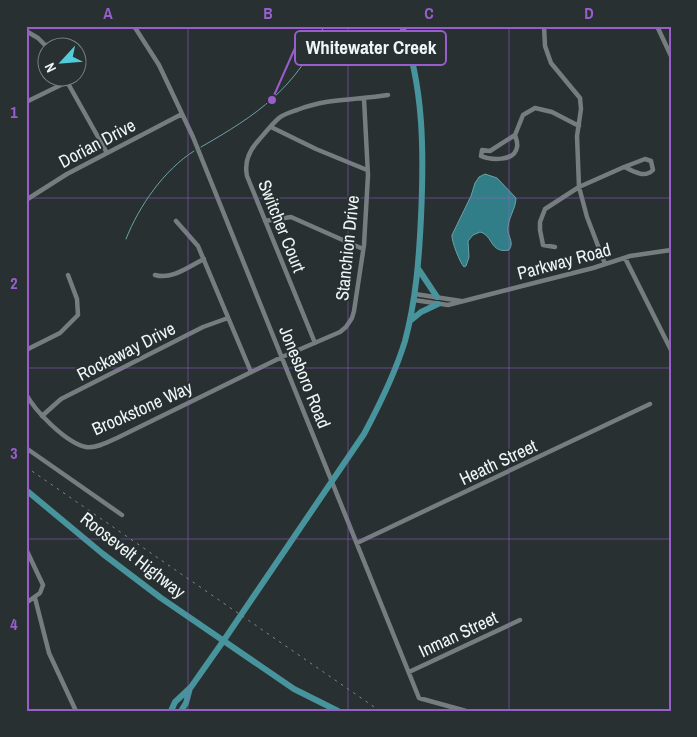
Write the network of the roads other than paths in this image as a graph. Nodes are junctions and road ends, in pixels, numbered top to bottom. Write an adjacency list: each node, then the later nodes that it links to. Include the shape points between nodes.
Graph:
1 (134, 26): 13 (street, Jonesboro Road, via 159,64)
2 (402, 26): 30 (main road, via 417,83 423,138)
3 (544, 26): 14 (street, via 545,46 551,63 580,98)
4 (657, 26): 7 (street)
5 (28, 30): 6 (street)
6 (38, 38)
7 (671, 56)
8 (51, 88): 12 (street)
9 (70, 88): 17 (street)
10 (388, 95): 11 (street, Switcher Court)
11 (364, 99): 15 (street, Switcher Court, via 345,98 316,103 288,113); 19 (street, Stanchion Drive)
12 (26, 102)
13 (182, 114): 17 (street, Dorian Drive); 40 (street, Jonesboro Road)
14 (579, 126): 16 (street, via 552,112 535,108 524,115); 20 (street)
15 (270, 127): 19 (street); 23 (street, Switcher Court, via 251,149 246,166)
16 (514, 135): 16 (street, via 490,151 482,150 481,156 508,158 518,147)
17 (107, 153): 21 (street, Dorian Drive)
18 (624, 167): 18 (street, via 644,158 651,161 653,170 642,175); 20 (street)
19 (368, 170): 25 (street, Stanchion Drive)
20 (579, 187): 24 (street, via 545,209 540,222 543,245); 29 (street)
21 (26, 200)
22 (176, 221): 28 (street, via 198,246)
23 (265, 221): 25 (street, via 291,217); 37 (street, Switcher Court)
24 (555, 246)
25 (364, 249): 37 (street, Stanchion Drive, via 352,318 340,332)
26 (671, 250): 27 (street, Parkway Road)
27 (625, 258): 29 (street, Parkway Road); 39 (street)
28 (204, 259): 32 (street, via 174,275 164,278); 35 (street)
29 (605, 264): 34 (street, Parkway Road, via 465,302)
30 (418, 270): 33 (main road); 34 (main road)
31 (68, 275): 38 (street, via 77,299 78,316 60,333)
32 (154, 275)
33 (415, 297): 34 (street, Parkway Road); 36 (main road)
34 (438, 301): 36 (main road)
35 (228, 318): 41 (street); 44 (street, Rockaway Drive, via 203,327 61,400)
36 (410, 321): 46 (main road, via 398,362 381,402)
37 (315, 343): 40 (street, Stanchion Drive)
38 (26, 350)
39 (671, 350)
40 (282, 357): 41 (street, Brookstone Way); 46 (street, Jonesboro Road)
41 (252, 372): 44 (street, Brookstone Way, via 94,446 76,443)
42 (26, 394): 44 (street, Brookstone Way)
43 (650, 404): 49 (street, Heath Street)
44 (42, 416)
45 (26, 448): 48 (street)
46 (332, 481): 49 (street, Jonesboro Road); 54 (main road)
47 (26, 490): 54 (main road, Roosevelt Highway, via 128,574)
48 (122, 515)
49 (357, 543): 55 (street, Jonesboro Road)
50 (26, 549): 51 (street, via 42,580 43,588)
51 (35, 598): 52 (street); 57 (street, via 49,653)
52 (26, 603)
53 (520, 620): 55 (street, Inman Street)
54 (224, 640): 56 (main road); 60 (main road, Roosevelt Highway, via 294,689)
55 (408, 672): 61 (street, Jonesboro Road, via 419,698)
56 (191, 687): 58 (main road, via 175,702); 59 (main road)
57 (76, 711)
58 (171, 711)
59 (181, 711)
60 (338, 711)
61 (466, 711)

